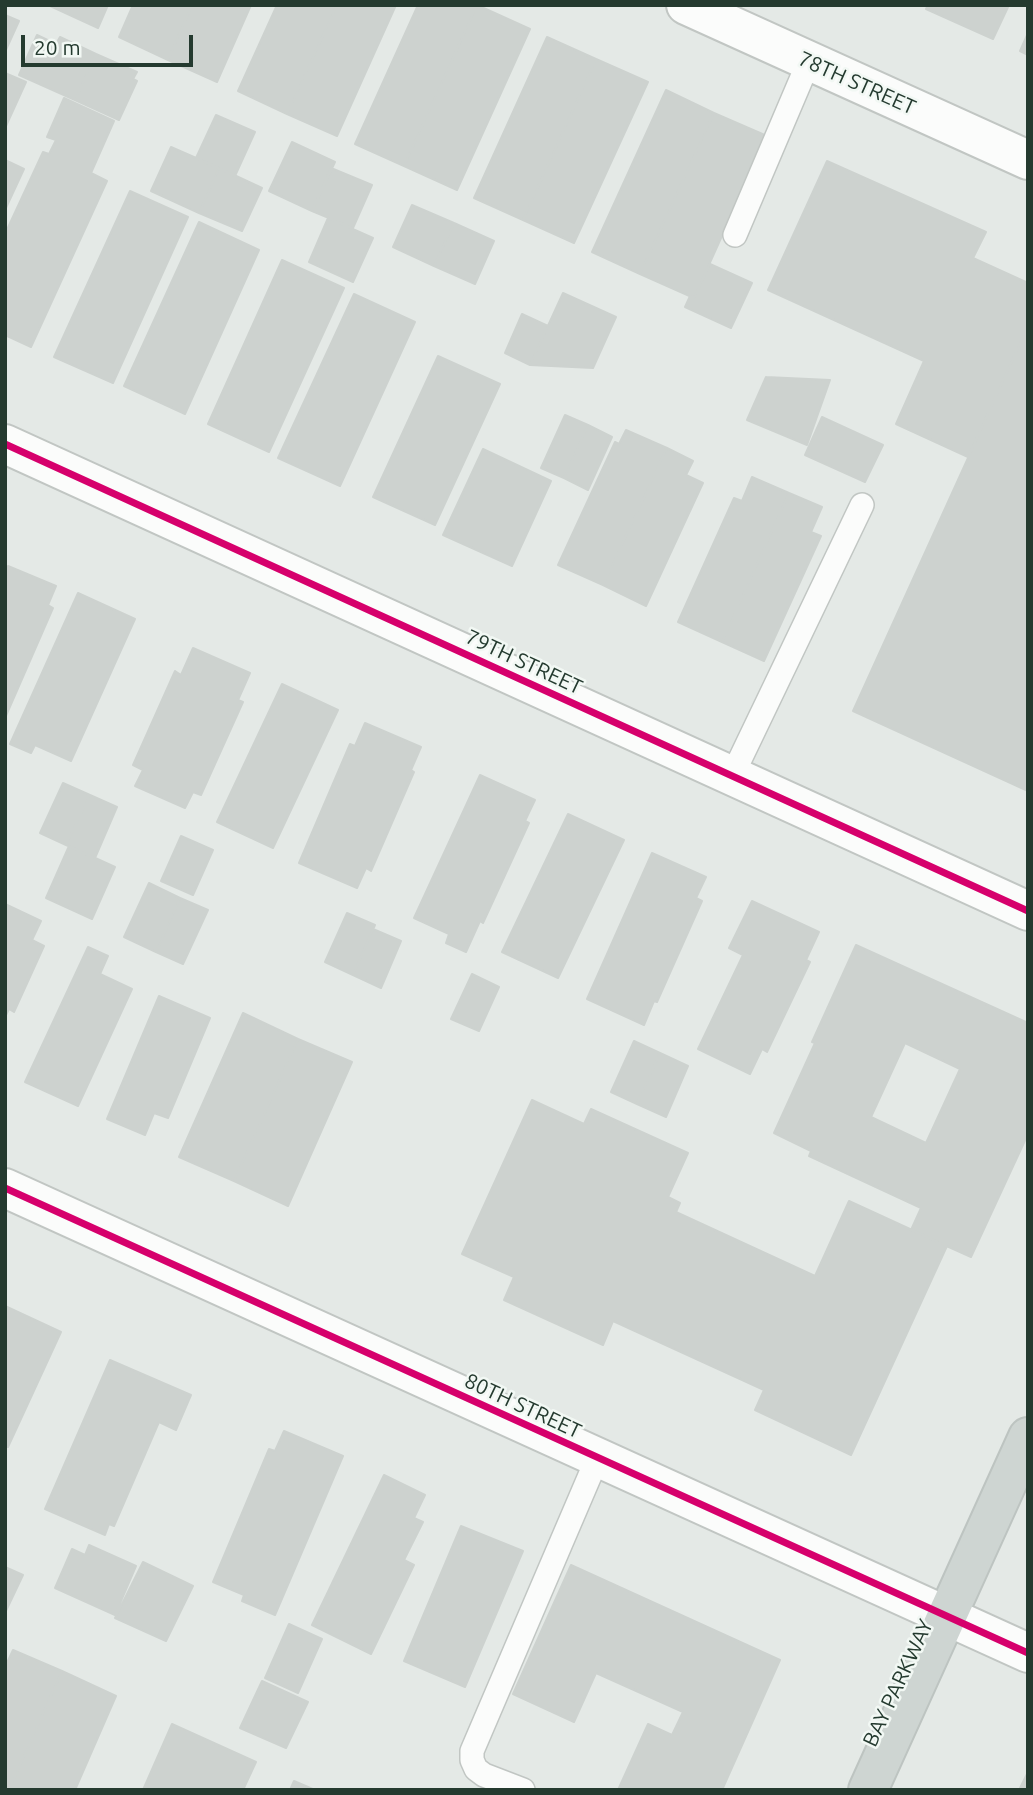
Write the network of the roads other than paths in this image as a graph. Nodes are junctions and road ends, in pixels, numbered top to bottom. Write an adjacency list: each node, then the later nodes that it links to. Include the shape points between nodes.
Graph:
1 (686, 5): 2 (street, 78TH STREET)
2 (809, 61): 3 (street, 78TH STREET); 4 (lane)
3 (1028, 160)
4 (735, 235)
5 (5, 444): 7 (street, 79TH STREET)
6 (862, 505): 7 (lane)
7 (732, 776): 8 (street, 79TH STREET)
8 (1028, 911)
9 (5, 1188): 11 (street, 80TH STREET)
10 (1028, 1437): 12 (main road, BAY PARKWAY)
11 (597, 1459): 12 (street, 80TH STREET); 14 (lane, via 472,1751 476,1769)
12 (947, 1617): 13 (street, 80TH STREET); 15 (main road, BAY PARKWAY)
13 (1028, 1653)
14 (523, 1790)
15 (868, 1790)

